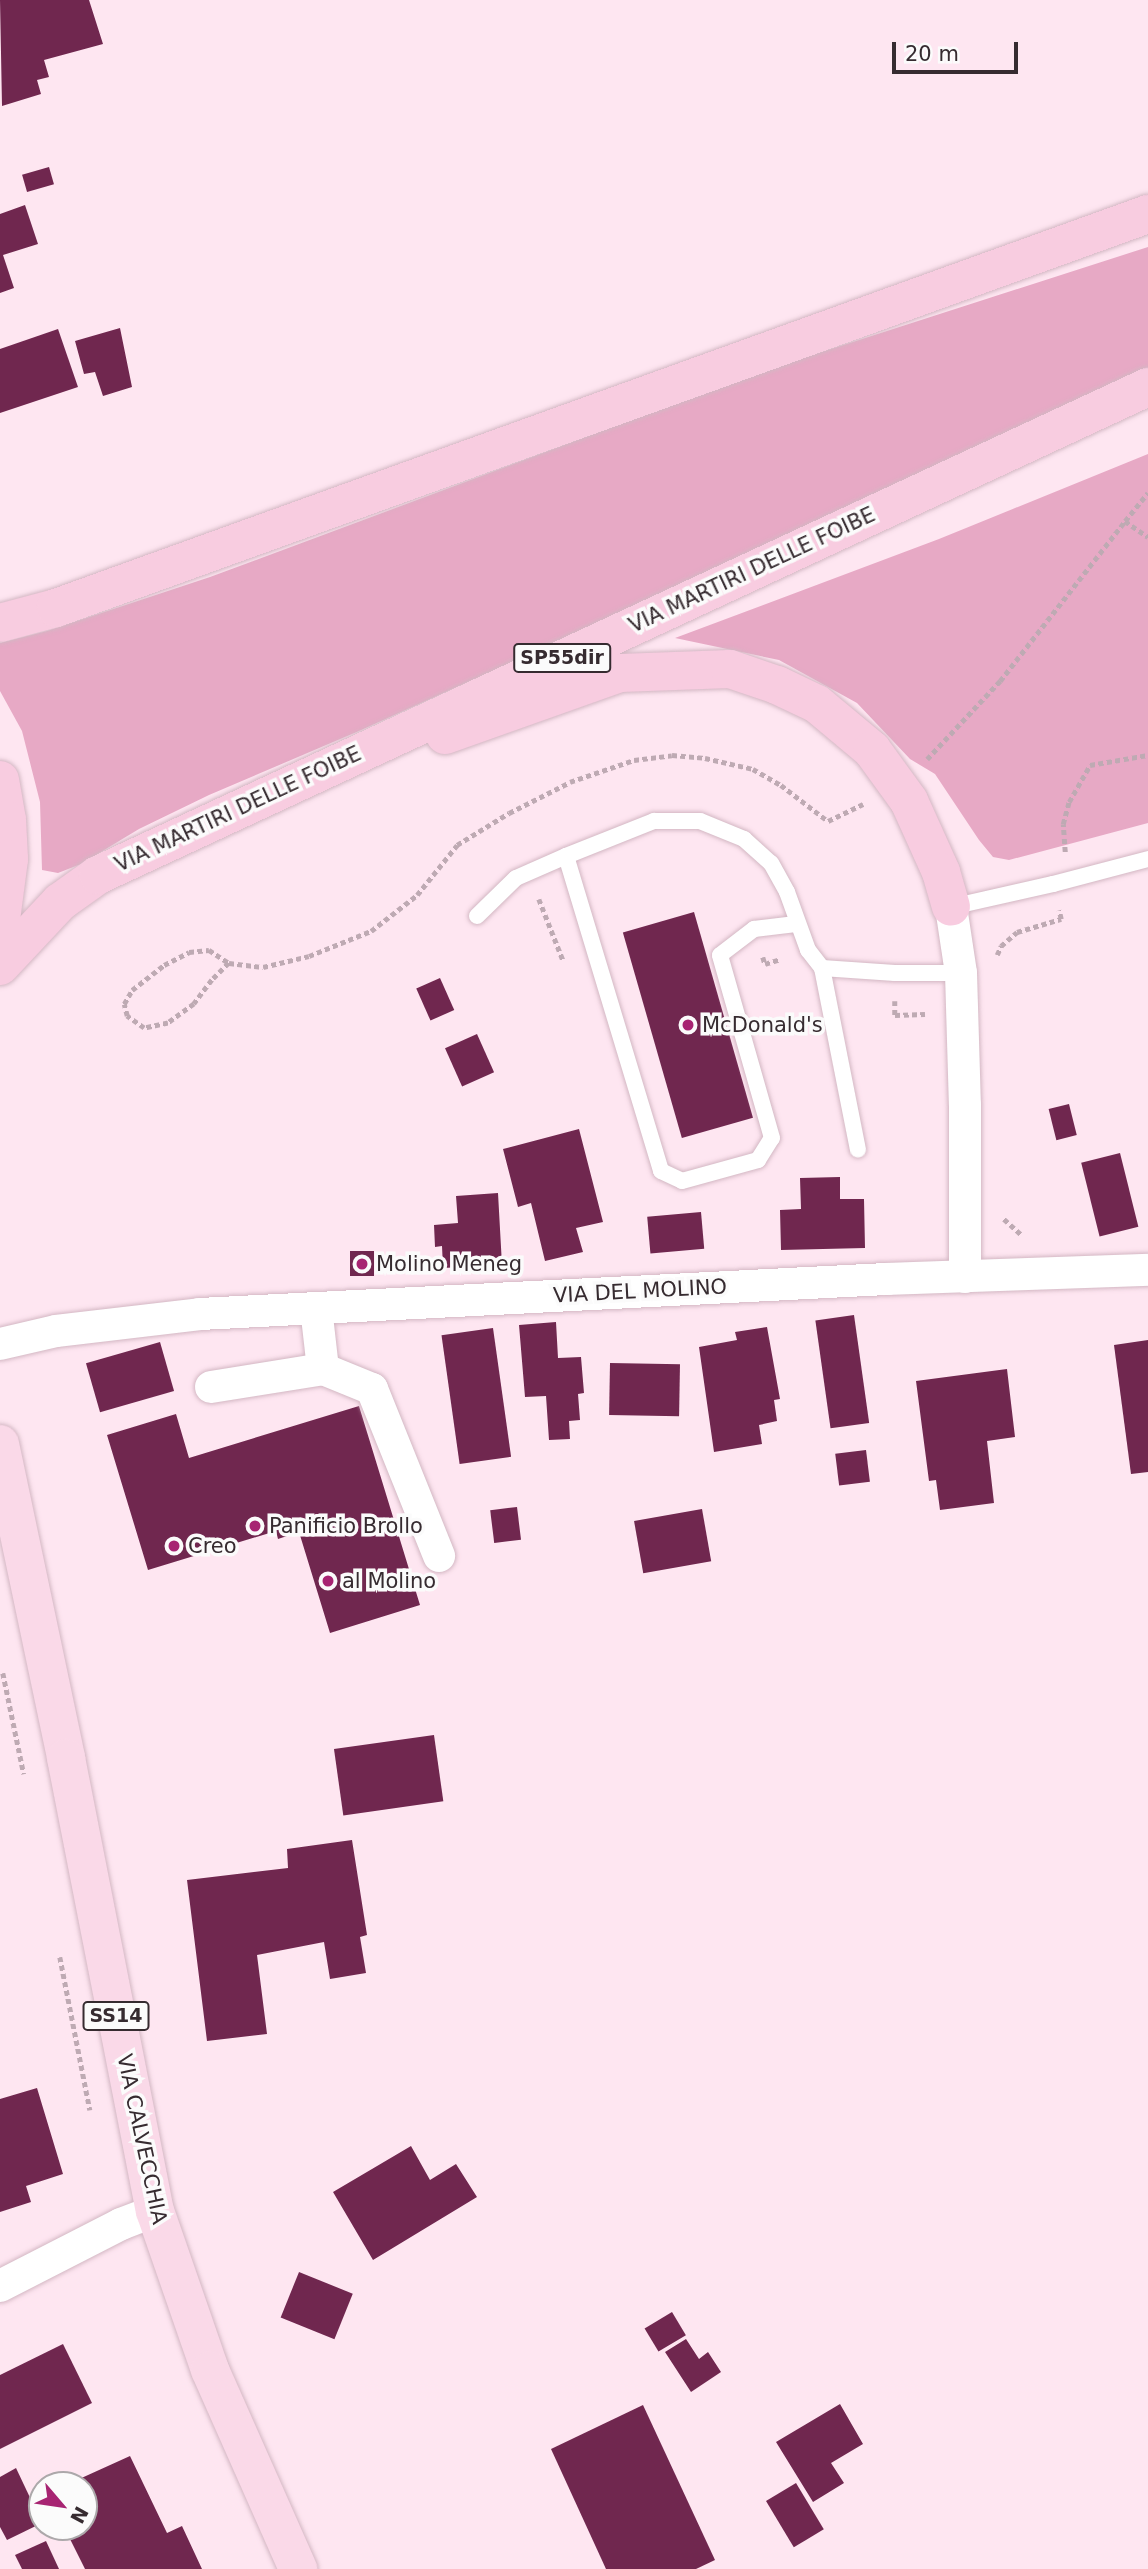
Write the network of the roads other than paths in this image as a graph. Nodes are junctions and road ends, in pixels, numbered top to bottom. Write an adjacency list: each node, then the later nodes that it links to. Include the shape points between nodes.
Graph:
1 (1148, 214): 3 (highway, via 107,590)
2 (1148, 387): 4 (highway, VIA MARTIRI DELLE FOIBE / SP55dir)
3 (0, 623)
4 (383, 740): 8 (highway, via 452,734 620,673 730,669 817,704 872,750 909,801 941,872); 12 (highway, VIA MARTIRI DELLE FOIBE / SP55dir, via 98,875 60,902)
5 (0, 780): 11 (highway, via 9,859)
6 (566, 856): 9 (lane, via 516,878); 10 (lane, via 654,821 700,821 744,839 771,863 788,892); 10 (lane, via 661,1171 682,1181 758,1160 772,1138 720,955 754,929)
7 (1148, 859): 8 (lane)
8 (951, 907): 14 (street)
9 (477, 916)
10 (796, 924): 13 (lane)
11 (0, 927)
12 (0, 966)
13 (822, 968): 14 (lane); 15 (lane)
14 (961, 972): 17 (street)
15 (858, 1149)
16 (1148, 1270): 17 (street, VIA DEL MOLINO)
17 (965, 1276): 18 (street, VIA DEL MOLINO)
18 (317, 1308): 19 (street, VIA DEL MOLINO, via 200,1314 56,1331); 20 (street)
19 (0, 1344)
20 (323, 1369): 21 (street); 23 (street, via 372,1389)
21 (211, 1387)
22 (0, 1444): 24 (main road, VIA CALVECCHIA / SS14)
23 (439, 1556)
24 (155, 2211): 25 (street); 26 (main road, VIA CALVECCHIA / SS14, via 210,2370)
25 (0, 2286)
26 (298, 2569)

